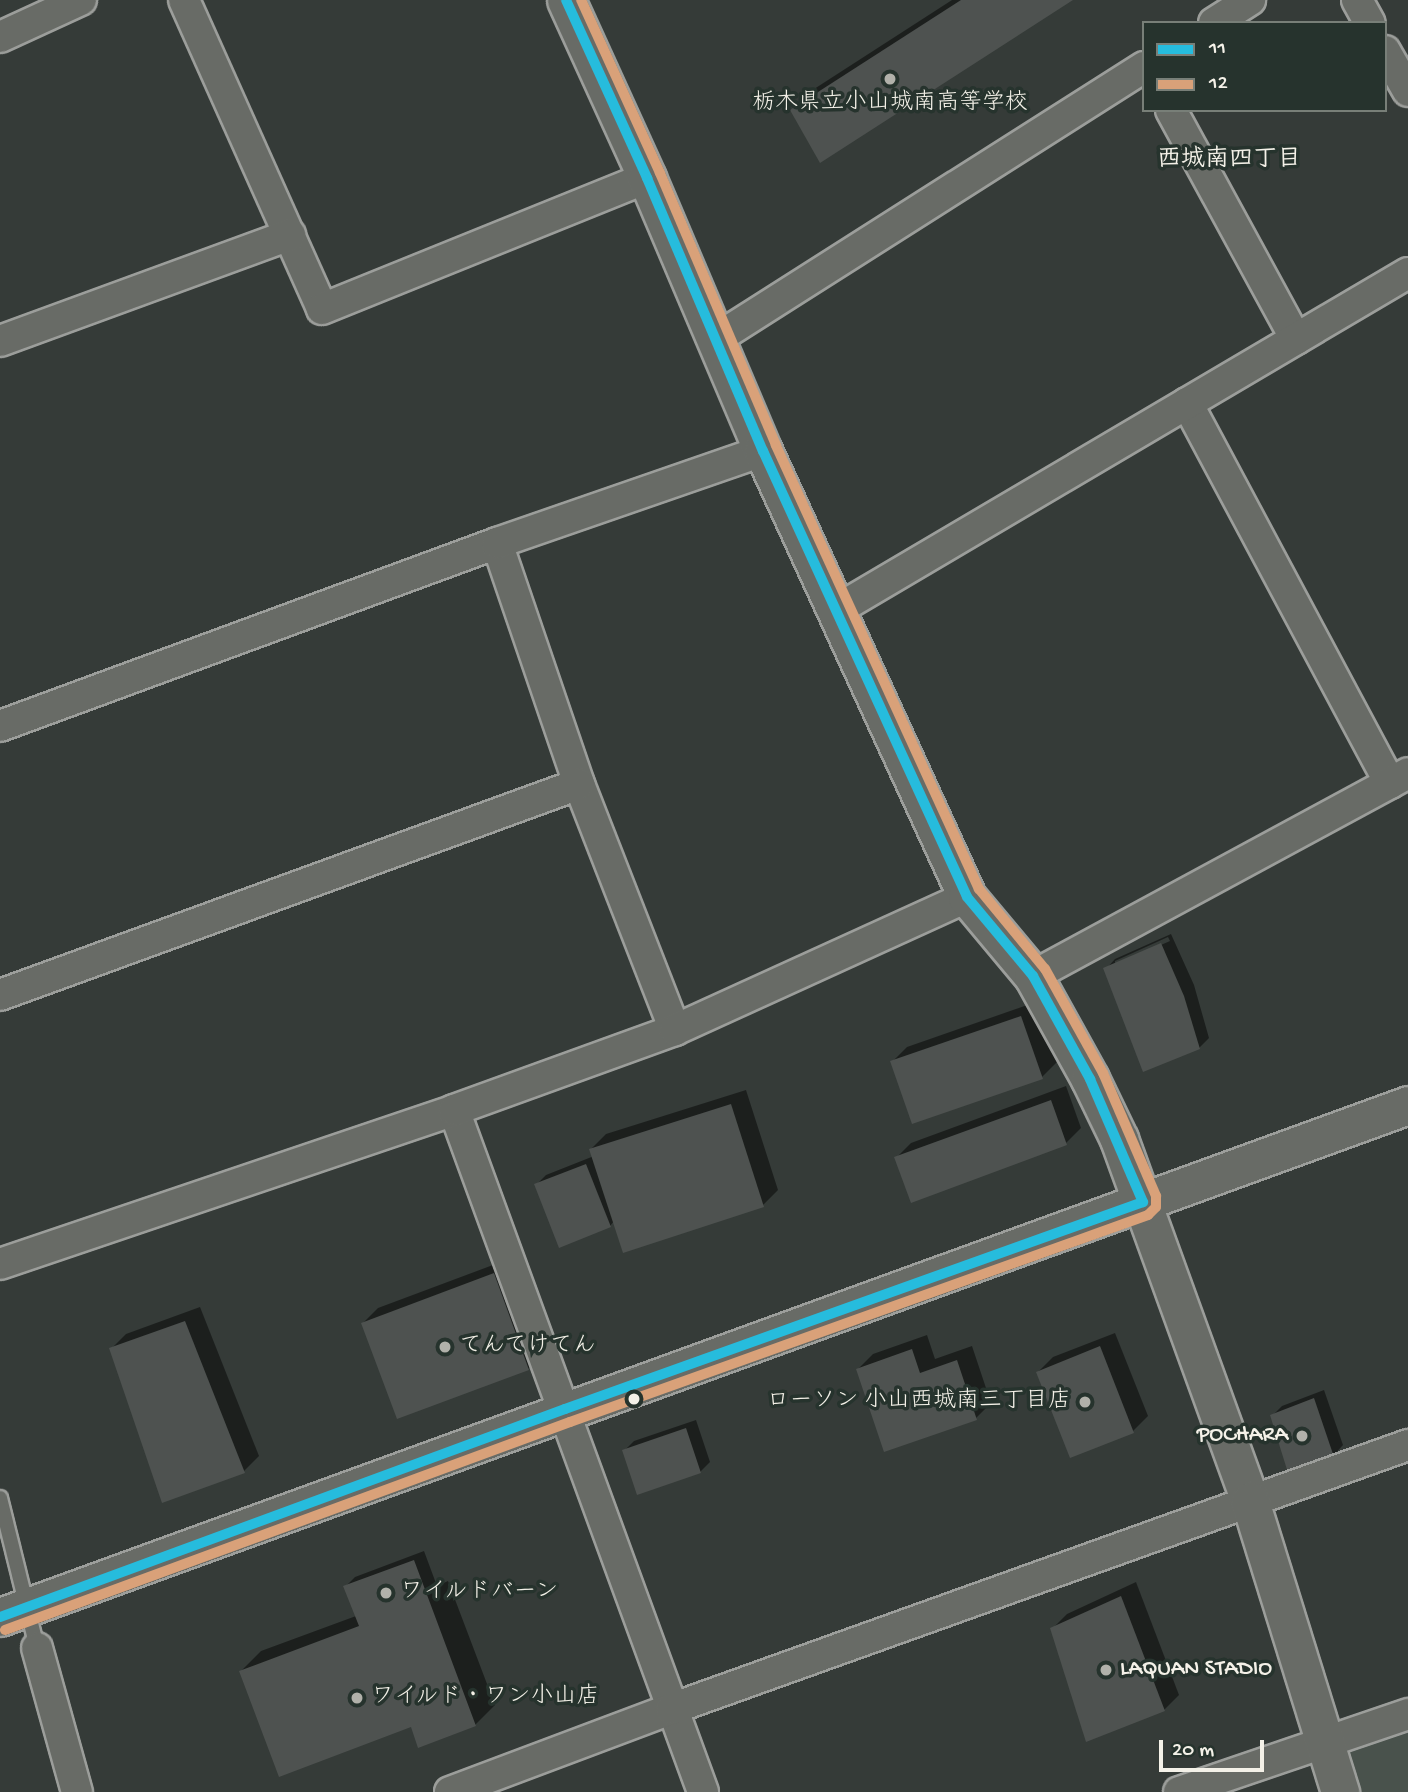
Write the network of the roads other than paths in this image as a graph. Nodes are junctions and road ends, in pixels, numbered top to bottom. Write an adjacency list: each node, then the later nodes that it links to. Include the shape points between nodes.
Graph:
1 (81, 0): 8 (street)
2 (184, 0): 14 (street)
3 (566, 0): 13 (street)
4 (1250, 0): 6 (street)
5 (1357, 0): 7 (street)
6 (1217, 21)
7 (1369, 21)
8 (0, 37)
9 (1387, 54): 11 (street)
10 (1142, 68): 16 (street)
11 (1408, 91)
12 (1172, 112): 17 (street)
13 (647, 178): 14 (street, via 322,309); 16 (street)
14 (290, 235): 18 (street)
15 (1408, 273): 17 (street)
16 (716, 339): 20 (street)
17 (1296, 339): 19 (street)
18 (0, 341)
19 (1187, 403): 22 (street); 24 (street)
20 (762, 451): 21 (street); 22 (street)
21 (497, 543): 23 (street); 25 (street)
22 (835, 611): 26 (street)
23 (0, 726)
24 (1399, 778): 27 (street)
25 (579, 784): 28 (street); 29 (street)
26 (967, 897): 27 (street); 29 (street)
27 (1033, 975): 32 (street, via 1090,1079)
28 (0, 995)
29 (675, 1030): 31 (street)
30 (1408, 1105): 32 (street)
31 (454, 1110): 33 (street); 34 (street)
32 (1143, 1202): 34 (street); 37 (street)
33 (0, 1264)
34 (565, 1409): 38 (street); 40 (street)
35 (1408, 1445): 37 (street)
36 (0, 1498): 38 (lane)
37 (1251, 1501): 40 (street); 42 (street)
38 (13, 1612): 39 (lane)
39 (37, 1648): 43 (street)
40 (671, 1709): 44 (street); 45 (street)
41 (1408, 1714): 42 (street)
42 (1325, 1743): 46 (street); 47 (street)
43 (77, 1792)
44 (450, 1792)
45 (703, 1792)
46 (1179, 1792)
47 (1340, 1792)

